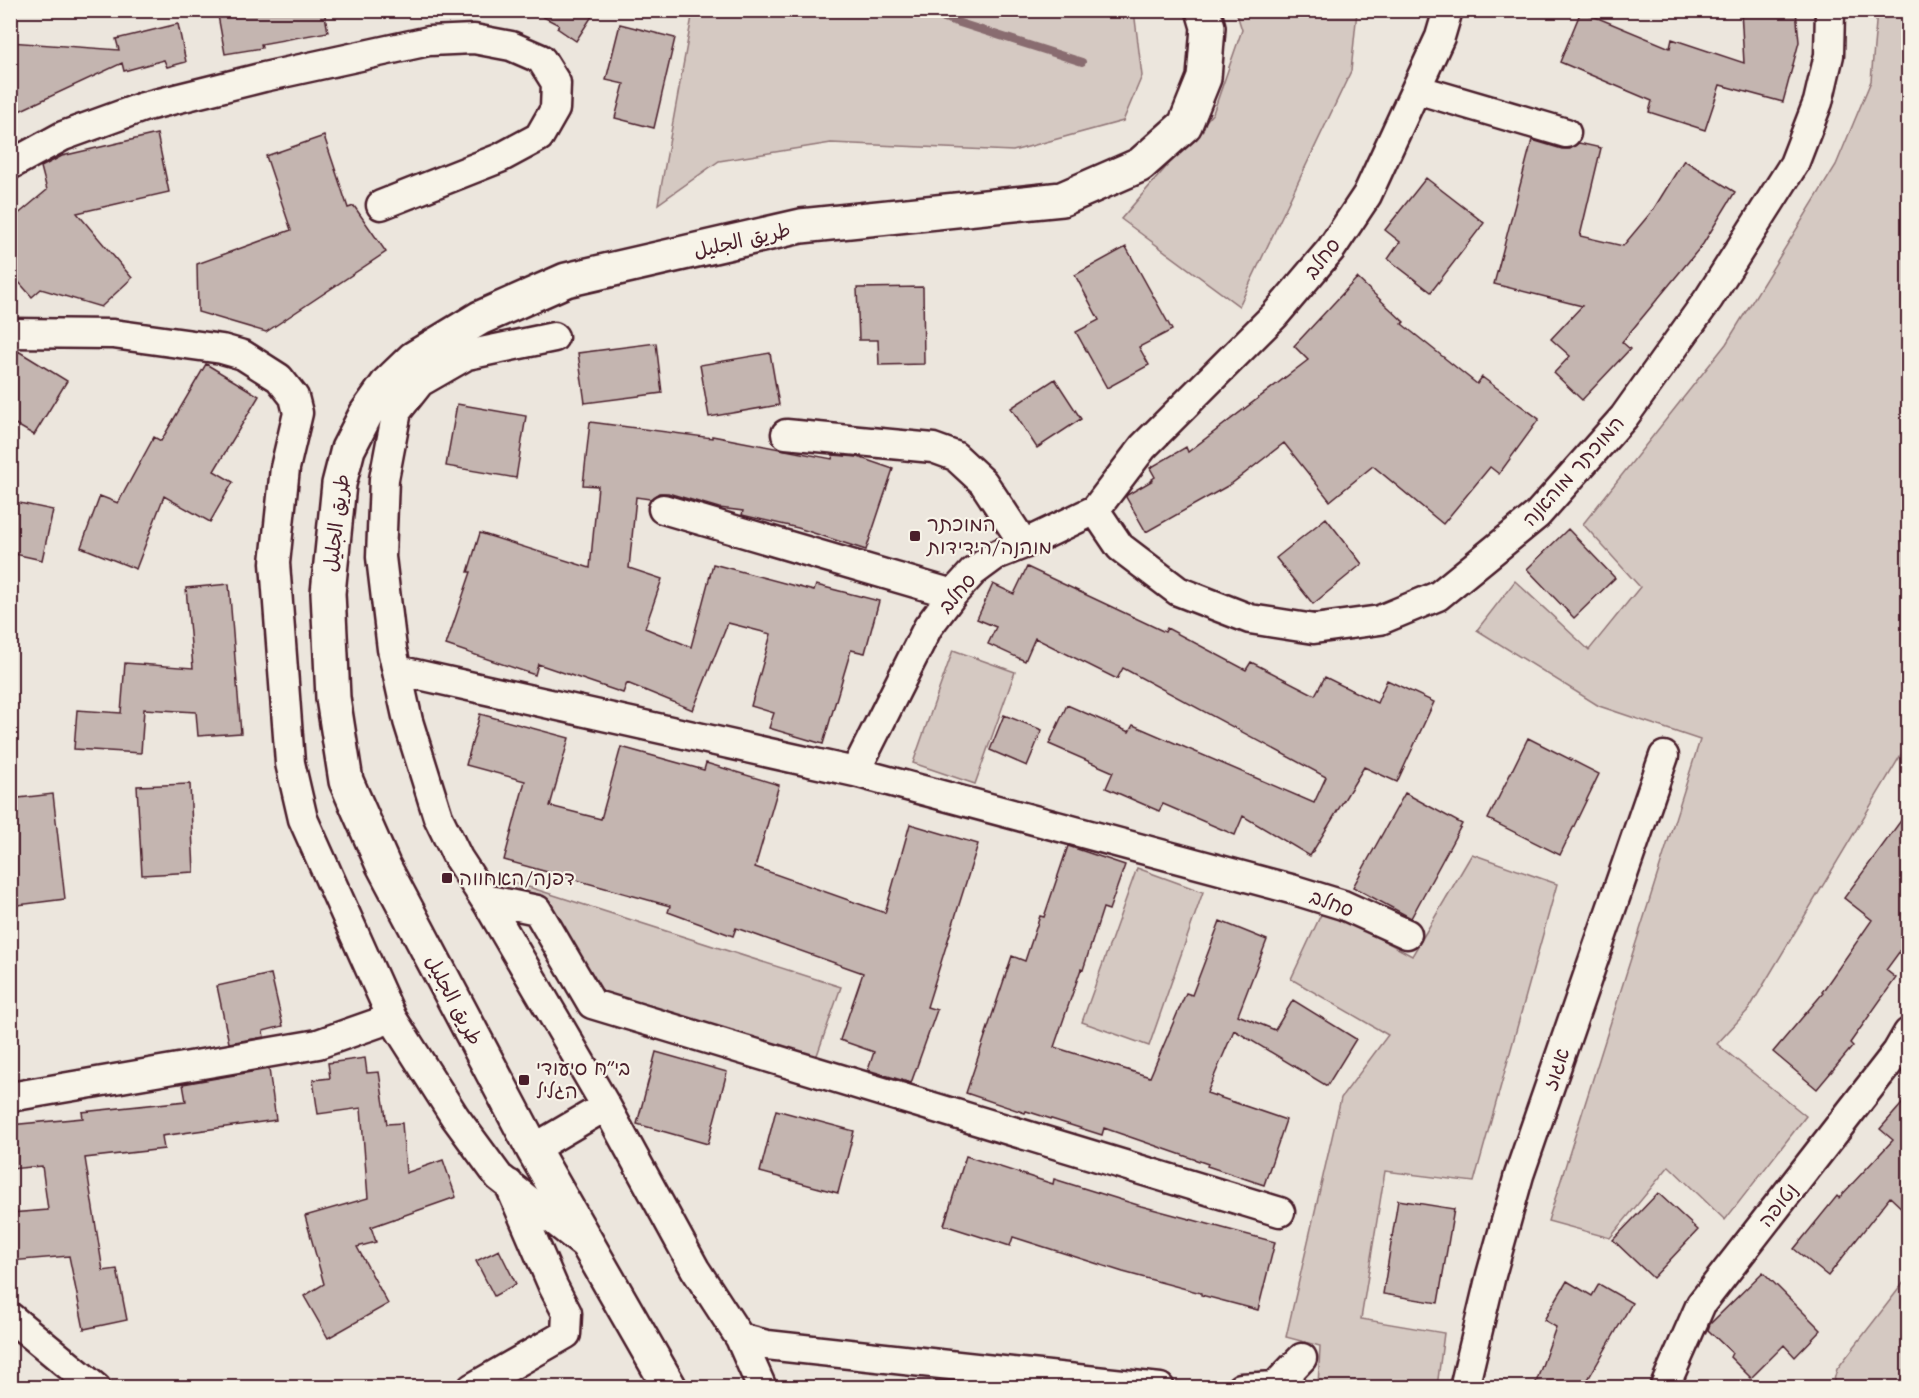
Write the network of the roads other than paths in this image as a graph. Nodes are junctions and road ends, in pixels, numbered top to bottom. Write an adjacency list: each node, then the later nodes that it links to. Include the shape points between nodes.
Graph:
1 (1203, 10): 24 (main road, طريق الجليل, via 1208,27 1204,78 1185,125 1140,165 1062,199 801,226 566,280 480,318 414,358 388,383 366,414 348,448 339,484 328,593 333,698 346,781 383,866)
2 (1448, 10): 4 (street, סחלב)
3 (1830, 10): 12 (street, המוכתר מוהאנה, via 1829,55 1818,102 1794,164 1709,298 1624,417 1537,515 1438,596 1380,621 1314,629 1251,620 1178,591 1120,547)
4 (1416, 88): 5 (street); 12 (street, סחלב, via 1367,195 1331,249 1275,315 1143,447)
5 (1566, 134)
6 (10, 165): 7 (street, via 63,136 144,107 429,41 474,39 511,46 541,59 556,82 555,109 539,137 500,158)
7 (381, 205)
8 (10, 333): 20 (street, via 113,334 222,349 243,355 279,378 294,397 298,413 285,468 274,563 290,763 303,819)
9 (554, 336): 15 (street, via 467,356 420,382 397,411 384,479 381,557)
10 (786, 434): 13 (street, via 933,448 954,456 983,482)
11 (663, 509): 14 (street)
12 (1095, 510): 13 (street, סחלב)
13 (1024, 544): 14 (street, סחלב, via 996,555)
14 (953, 594): 17 (street, סחלב, via 928,627)
15 (397, 670): 17 (street); 18 (street, via 408,721 438,817 458,858)
16 (1664, 756): 37 (street, אגוז, via 1519,1175)
17 (855, 772): 19 (street, סחלב, via 1291,889 1343,905)
18 (485, 899): 23 (street); 26 (street, via 537,910 592,1004)
19 (1407, 934)
20 (392, 1018): 22 (street, via 318,1044); 25 (street, via 455,1117)
21 (1908, 1033): 38 (street, נטופה, via 1701,1304)
22 (10, 1097)
23 (606, 1106): 24 (street); 29 (street, via 695,1269)
24 (533, 1149): 27 (main road, طريق الجليل)
25 (509, 1185): 27 (street); 32 (street, via 567,1313 566,1334)
26 (1280, 1212)
27 (590, 1249): 33 (main road, طريق الجليل)
28 (10, 1317): 31 (street)
29 (740, 1338): 34 (street); 35 (street, via 767,1345)
30 (1302, 1358): 36 (street, via 1275,1386)
31 (96, 1388)
32 (472, 1388)
33 (670, 1388)
34 (762, 1388)
35 (1160, 1388)
36 (1241, 1388)
37 (1464, 1388)
38 (1664, 1388)

